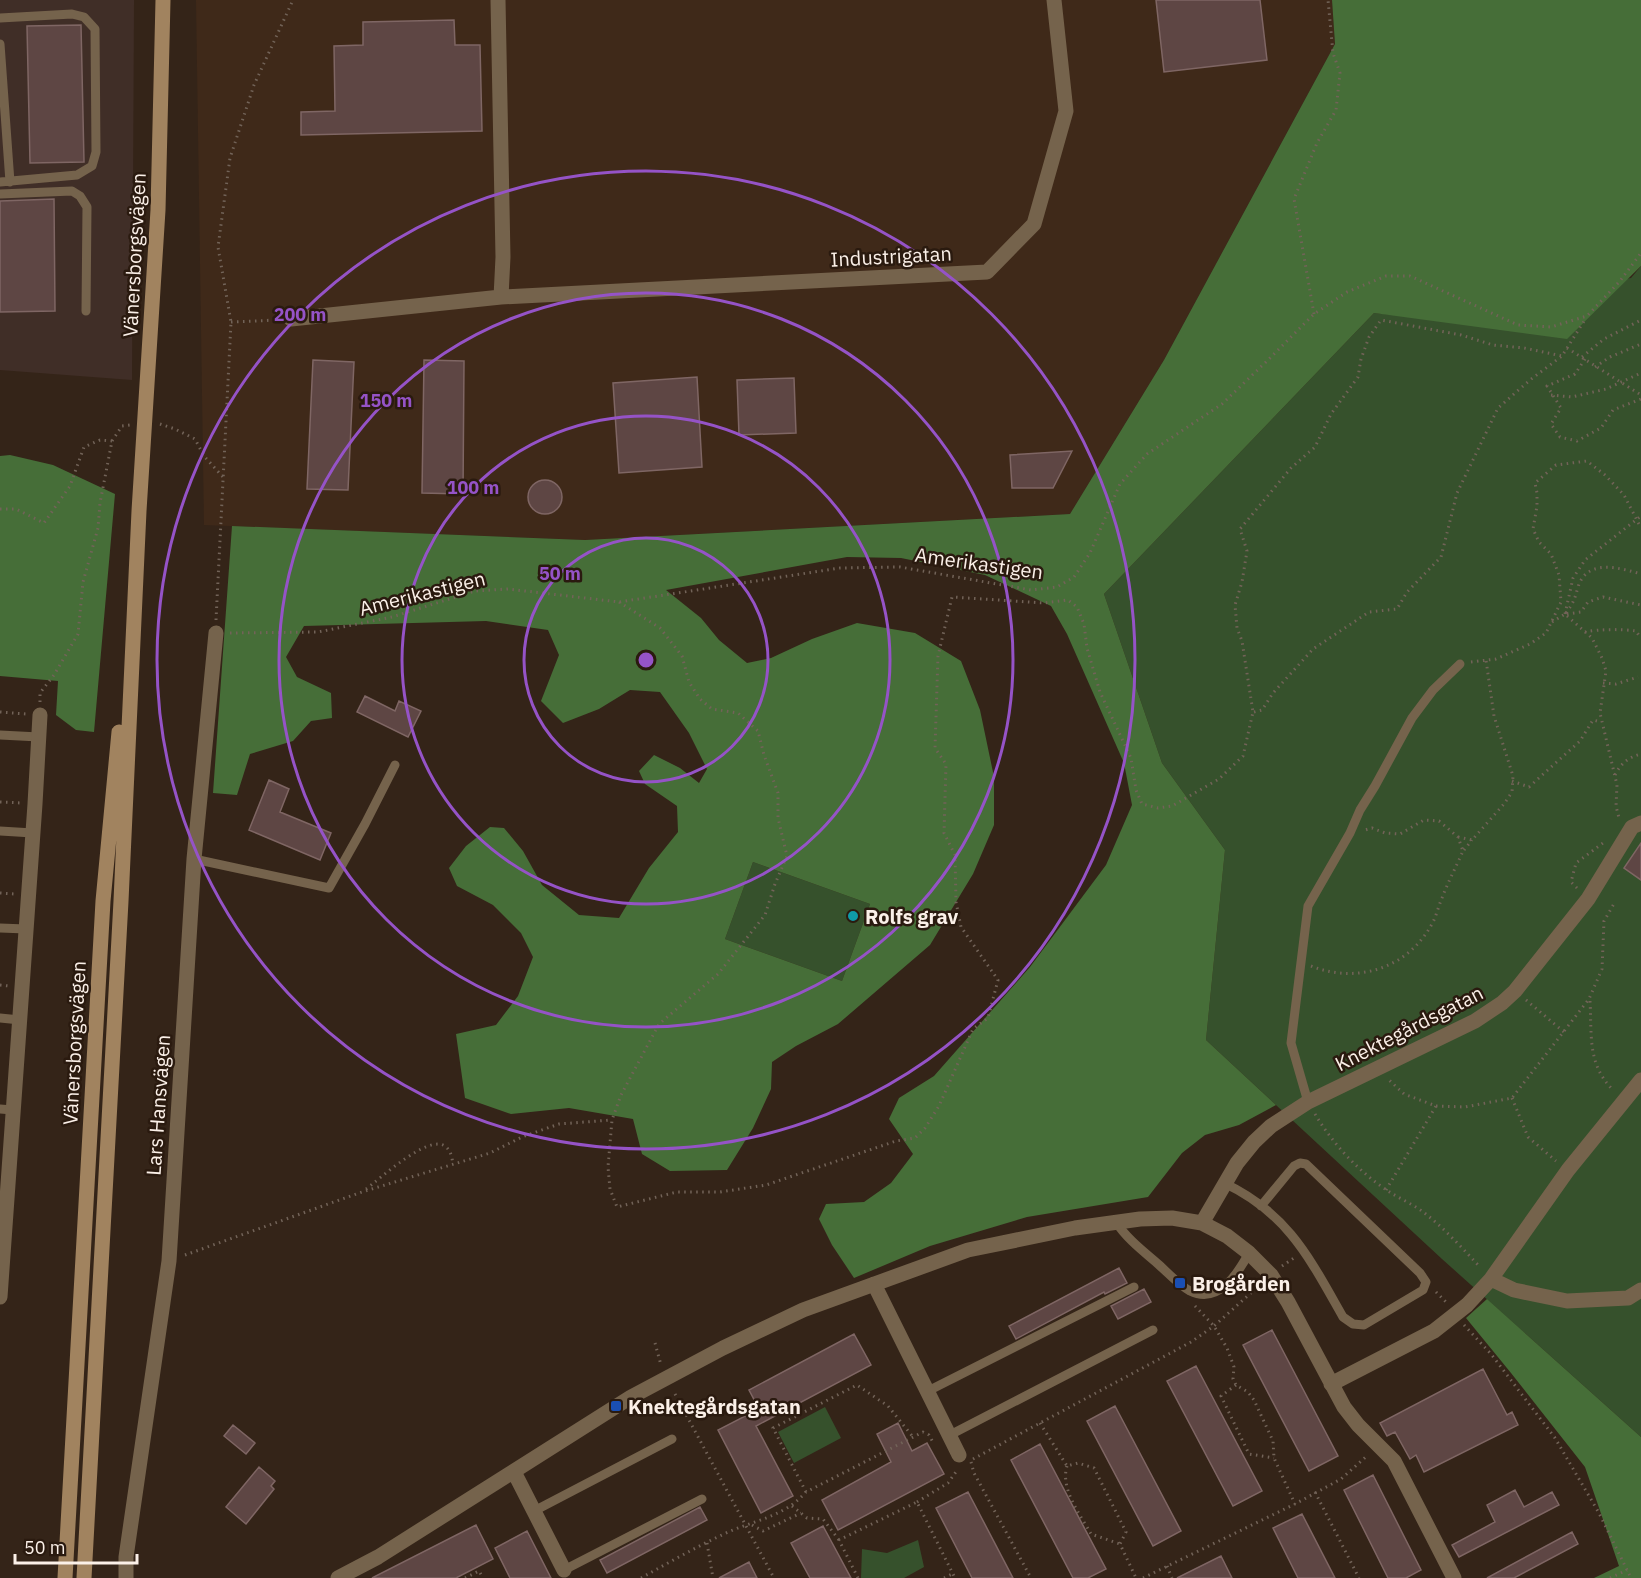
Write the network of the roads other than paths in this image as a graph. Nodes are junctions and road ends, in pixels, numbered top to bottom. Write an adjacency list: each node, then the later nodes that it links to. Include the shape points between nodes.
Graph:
1 (163, 0): 11 (main road, Vänersborgsvägen, via 158,210)
2 (498, 0): 8 (street)
3 (1054, 0): 8 (street, Industrigatan, via 1066,111 1034,224 987,272)
4 (0, 18): 6 (lane, via 72,14 84,17 95,29 96,152 92,166 77,175)
5 (0, 44): 6 (lane)
6 (5, 182)
7 (0, 194): 9 (lane, via 72,191 80,196 87,207)
8 (501, 297): 10 (street, Industrigatan)
9 (86, 311)
10 (291, 319)
11 (139, 511): 51 (main road, Vänersborgsvägen, via 104,901); 52 (main road, Vänersborgsvägen)
12 (216, 633): 21 (street, Lars Hansvägen)
13 (1460, 664): 27 (lane, via 1412,718 1308,906 1291,1043)
14 (40, 715): 16 (street)
15 (0, 735): 16 (lane)
16 (39, 737): 20 (street)
17 (395, 765): 21 (lane, via 329,888)
18 (1641, 823): 27 (street, Knektegårdsgatan, via 1632,827 1588,899 1502,1003 1475,1021)
19 (0, 831): 20 (lane)
20 (33, 833): 23 (street)
21 (194, 860): 53 (street, Lars Hansvägen, via 169,1261)
22 (0, 928): 23 (lane)
23 (26, 929): 25 (street)
24 (0, 1018): 25 (lane)
25 (20, 1020): 28 (street)
26 (1641, 1080): 35 (street, via 1568,1170)
27 (1308, 1102): 29 (street, Knektegårdsgatan, via 1271,1125)
28 (7, 1110): 30 (street)
29 (1224, 1183): 31 (lane); 33 (street, Knektegårdsgatan)
30 (3, 1198): 36 (street)
31 (1261, 1206): 31 (lane, via 1305,1249 1343,1317 1353,1324 1364,1325 1381,1317 1423,1290 1426,1282 1420,1273 1306,1164 1294,1166)
32 (1116, 1222): 33 (street, via 1172,1218); 34 (lane, via 1123,1233 1180,1283 1202,1294 1226,1286); 37 (street, via 968,1250)
33 (1202, 1223): 34 (street)
34 (1249, 1253): 42 (street, via 1271,1275 1288,1302)
35 (1491, 1279): 39 (street, via 1514,1290 1567,1301 1628,1298); 42 (street, via 1455,1316 1434,1331)
36 (0, 1282): 40 (street)
37 (874, 1284): 43 (street); 47 (street, via 803,1310 723,1348 631,1397)
38 (1134, 1287): 43 (lane)
39 (1641, 1290)
40 (0, 1297)
41 (1152, 1330): 44 (lane)
42 (1331, 1384): 55 (street, via 1351,1416 1394,1461)
43 (926, 1392): 44 (street)
44 (948, 1436): 46 (street)
45 (672, 1439): 49 (lane)
46 (956, 1460)
47 (514, 1472): 49 (street); 54 (street)
48 (702, 1499): 50 (lane)
49 (534, 1510): 50 (street)
50 (564, 1570)
51 (65, 1578)
52 (84, 1578)
53 (126, 1578)
54 (338, 1578)
55 (1454, 1578)

